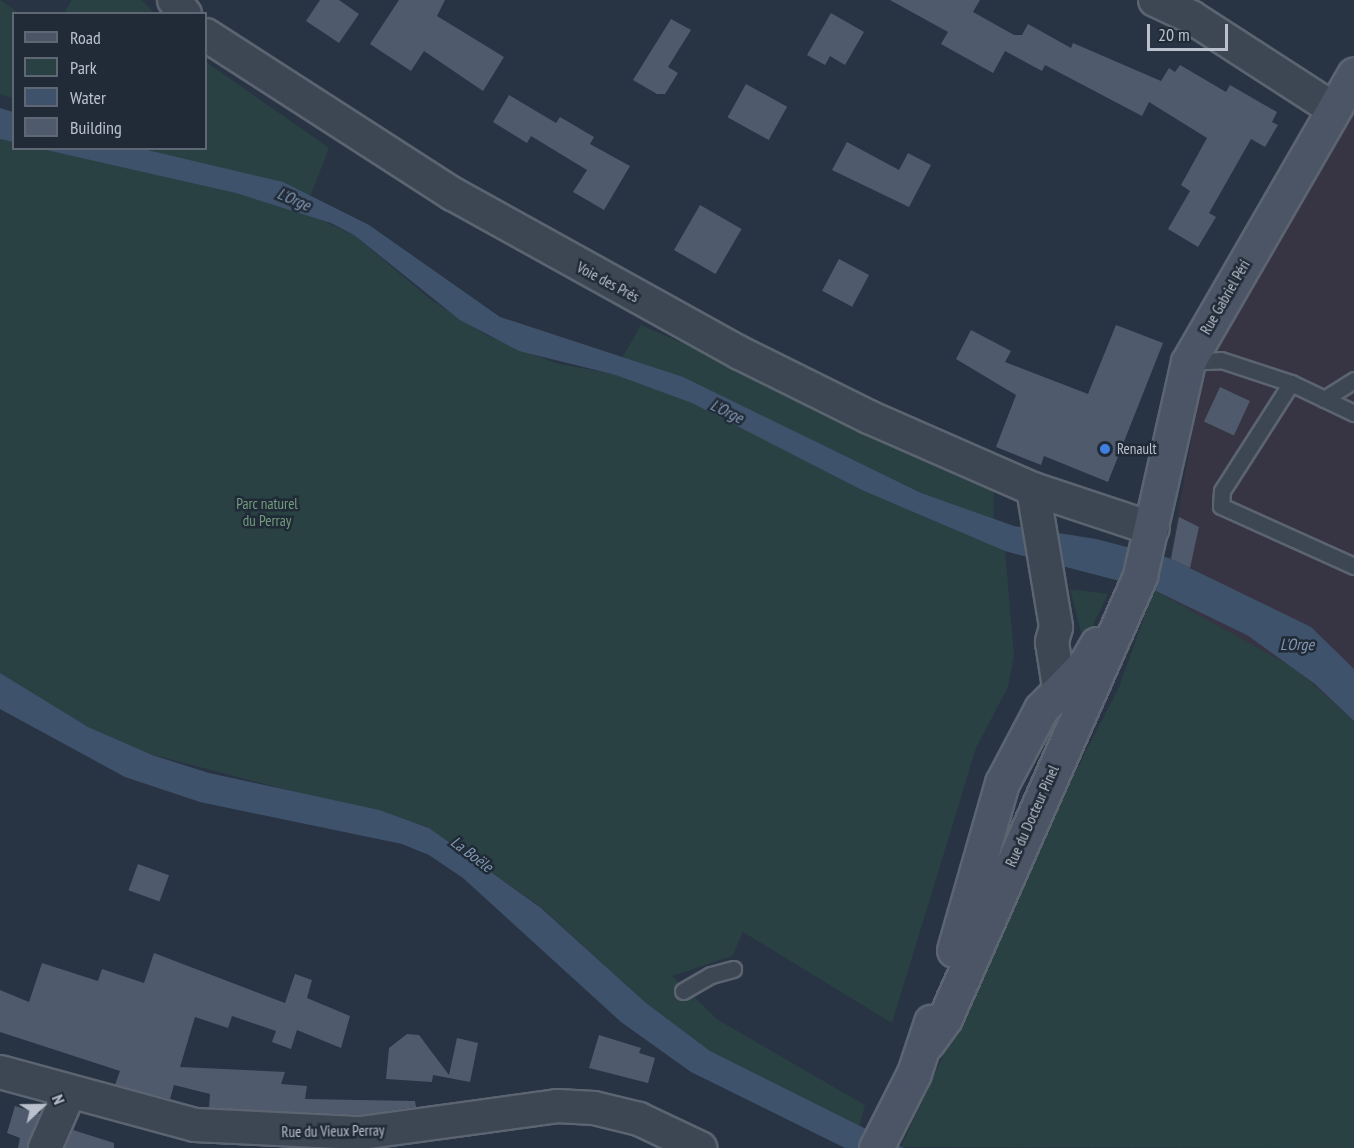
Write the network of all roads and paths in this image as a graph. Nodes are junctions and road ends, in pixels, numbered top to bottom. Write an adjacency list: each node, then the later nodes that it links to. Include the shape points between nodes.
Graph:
1 (174, 0): 3 (street)
2 (1155, 0): 6 (street, via 1191,17)
3 (183, 12)
4 (207, 36): 12 (street, Voie des Prés, via 453,194 594,275 869,417)
5 (1354, 75): 6 (main road, Rue Gabriel Péri)
6 (1333, 109): 7 (main road, Rue Gabriel Péri)
7 (1188, 362): 9 (lane, via 1221,360); 13 (main road, Rue Gabriel Péri)
8 (1354, 380): 10 (lane)
9 (1291, 383): 10 (lane); 14 (lane, via 1222,491 1221,506)
10 (1324, 399): 11 (lane)
11 (1354, 413)
12 (1033, 494): 13 (street, Voie des Prés); 16 (street, via 1054,616 1065,640)
13 (1152, 535): 15 (main road, Rue Gabriel Péri)
14 (1354, 566)
15 (1131, 597): 16 (main road, Rue du Docteur Pinel, via 1086,663); 17 (main road, Rue du Docteur Pinel)
16 (1064, 683): 17 (street); 20 (main road, Rue du Docteur Pinel, via 1041,709 1002,783)
17 (1077, 717): 20 (main road, Rue du Docteur Pinel, via 945,1018)
18 (734, 969): 19 (lane)
19 (683, 991)
20 (927, 1043): 24 (main road, Rue du Docteur Pinel)
21 (0, 1072): 22 (street, Rue du Vieux Perray)
22 (69, 1093): 23 (street, Rue du Vieux Perray, via 195,1125); 25 (street)
23 (398, 1138): 26 (street, Rue du Vieux Perray, via 501,1113 594,1108 639,1119)
24 (880, 1139)
25 (45, 1148)
26 (700, 1148)

